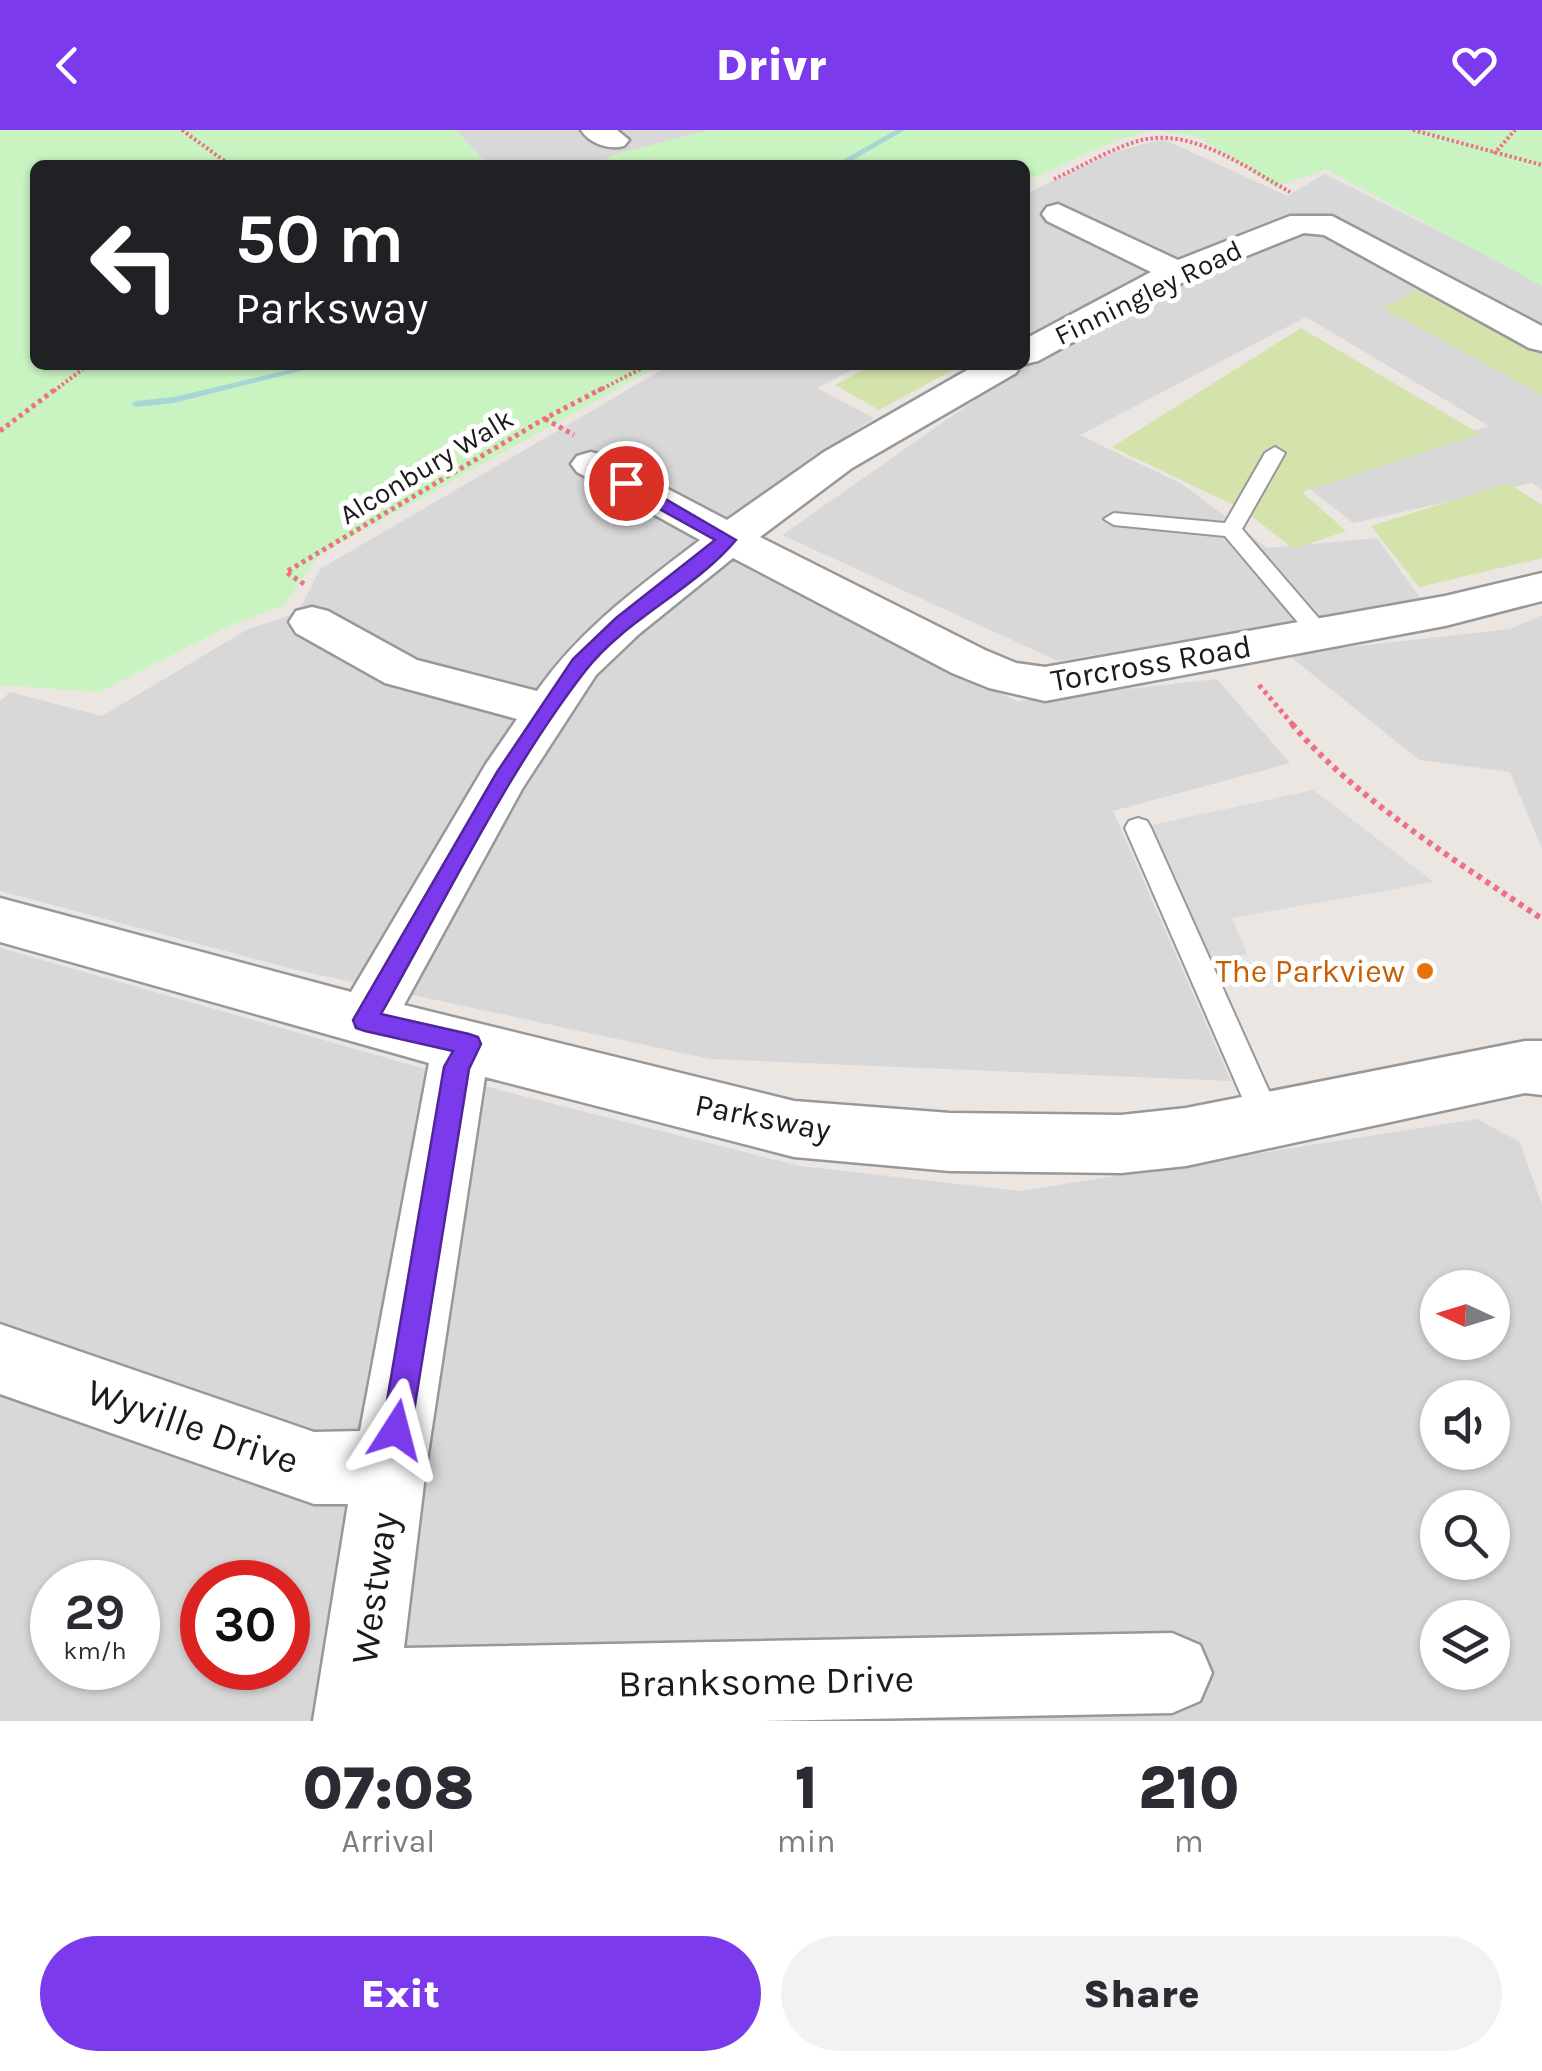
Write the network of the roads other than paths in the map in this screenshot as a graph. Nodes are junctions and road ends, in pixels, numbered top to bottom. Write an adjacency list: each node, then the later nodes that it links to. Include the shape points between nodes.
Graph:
1 (1058, 214): 2 (street)
2 (1178, 272): 3 (street, Finningley Road, via 1301,223 1332,226); 4 (street, Finningley Road)
3 (1542, 340)
4 (1030, 350)
5 (994, 370): 10 (street, via 838,460)
6 (1275, 453): 9 (lane)
7 (591, 464): 10 (street, Torcross Road)
8 (1114, 519): 9 (lane)
9 (1231, 530): 13 (lane)
10 (728, 540): 13 (street, Torcross Road, via 1014,680 1044,684); 14 (street, via 623,622)
11 (1542, 587): 13 (street, Torcross Road)
12 (312, 622): 14 (street, via 402,672)
13 (1320, 634)
14 (546, 710): 17 (street)
15 (1138, 828): 20 (lane)
16 (0, 920): 17 (street, Parksway)
17 (365, 1020): 18 (street, Parksway)
18 (469, 1044): 20 (street, Parksway, via 794,1129 950,1142 1121,1144); 22 (street, Westway, via 457,1067)
19 (1542, 1068): 20 (street, Parksway, via 1525,1066)
20 (1267, 1120)
21 (0, 1359): 22 (street, Wyville Drive, via 314,1468)
22 (390, 1467): 24 (street, Westway)
23 (1172, 1673): 24 (street, Branksome Drive)
24 (357, 1705)

